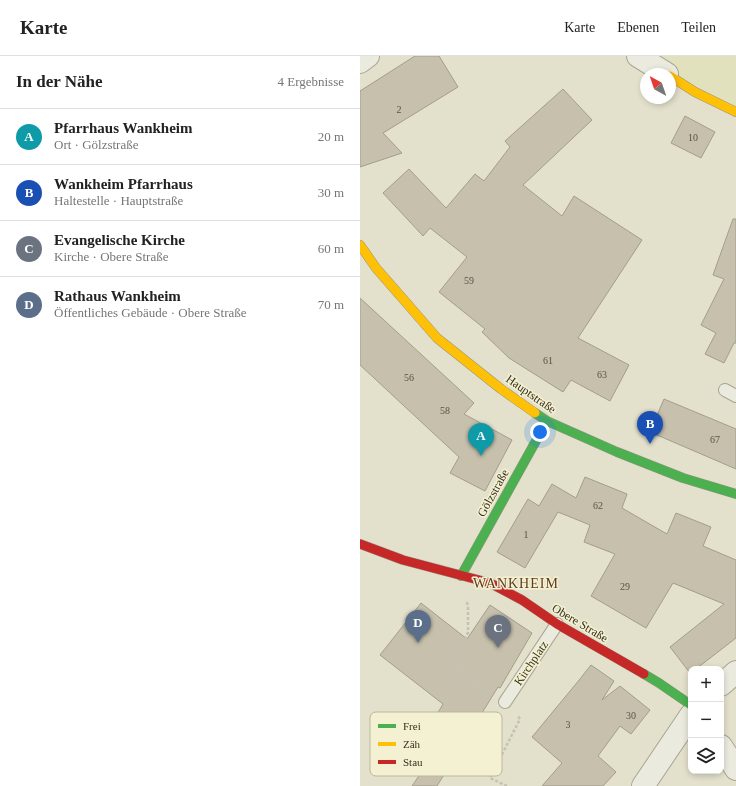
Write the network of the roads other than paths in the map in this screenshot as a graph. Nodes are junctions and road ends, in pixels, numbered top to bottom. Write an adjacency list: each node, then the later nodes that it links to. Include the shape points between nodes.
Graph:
1 (368, 56): 3 (street)
2 (638, 56): 4 (street)
3 (360, 62)
4 (657, 68)
5 (676, 80): 6 (street)
6 (736, 112)
7 (360, 245): 10 (street, Hauptstraße, via 376,268 437,338 501,389)
8 (725, 390): 9 (lane)
9 (736, 396)
10 (547, 421): 11 (street, Hauptstraße, via 683,478); 13 (street, Gölzstraße)
11 (736, 494)
12 (360, 544): 13 (street, Obere Straße, via 402,560)
13 (461, 576): 14 (street, Obere Straße, via 490,583 522,600)
14 (557, 624): 17 (lane, Kirchplatz); 18 (street, Obere Straße, via 659,683)
15 (736, 672): 16 (street)
16 (724, 682)
17 (505, 702)
18 (688, 703)
19 (688, 719): 22 (street)
20 (724, 750): 21 (street)
21 (736, 768)
22 (643, 786)

